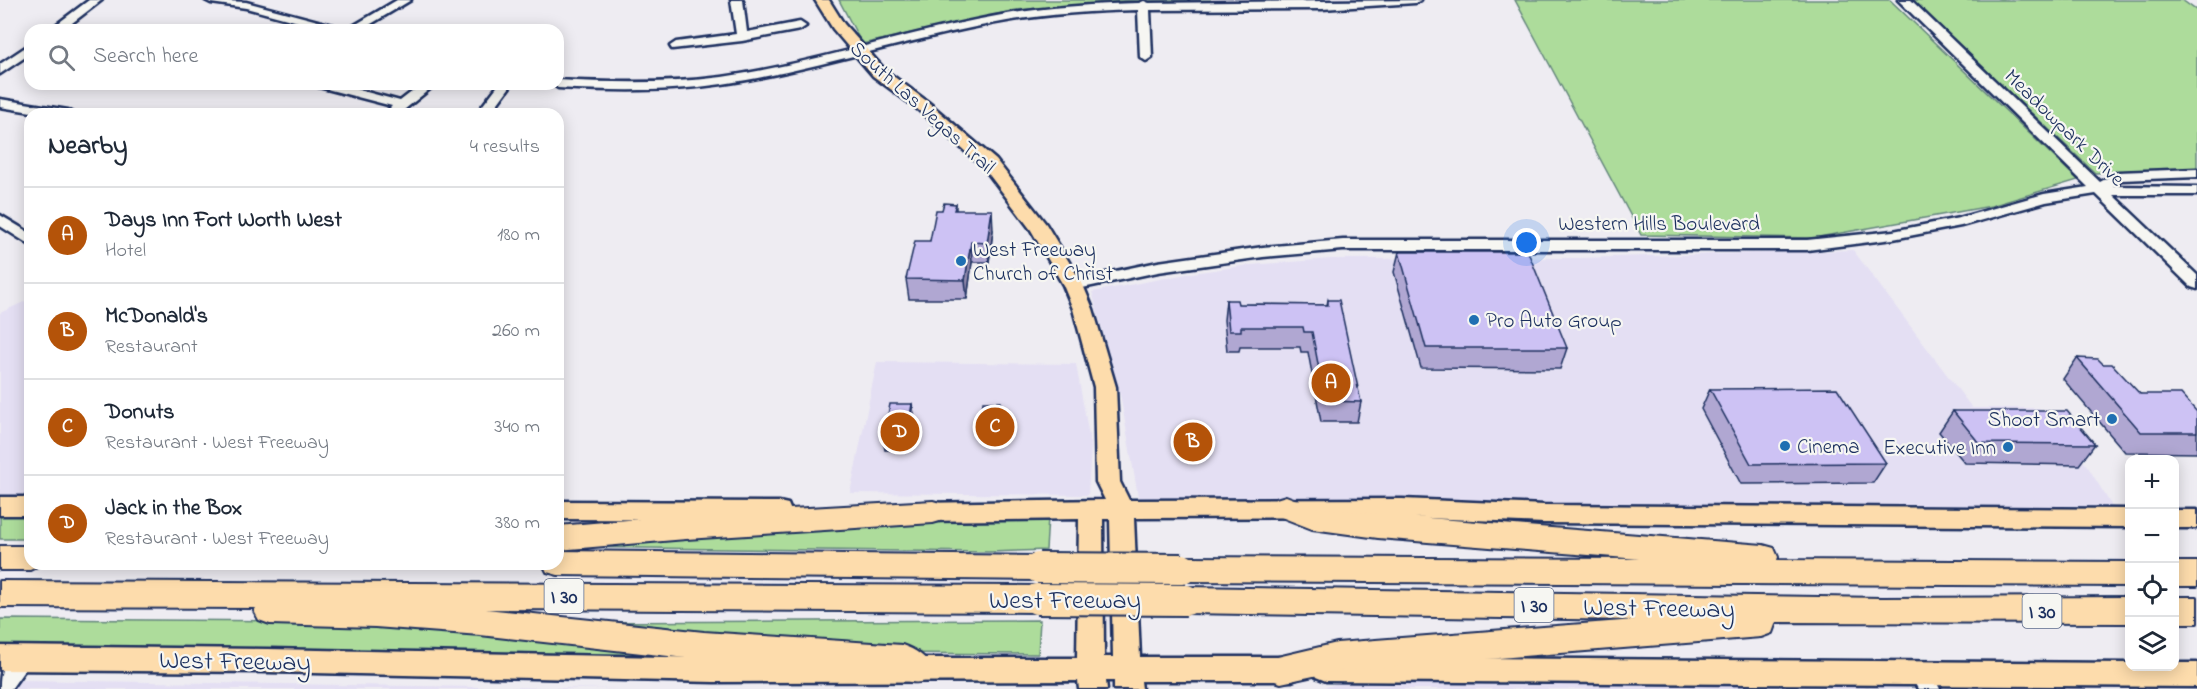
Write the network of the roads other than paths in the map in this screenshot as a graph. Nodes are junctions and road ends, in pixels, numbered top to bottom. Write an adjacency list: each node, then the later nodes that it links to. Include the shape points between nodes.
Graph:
1 (96, 0): 12 (street)
2 (211, 0): 11 (street)
3 (286, 0): 11 (street)
4 (405, 0): 14 (street)
5 (737, 0): 16 (street)
6 (822, 0): 18 (main road, South Las Vegas Trail)
7 (1415, 0): 9 (street)
8 (1904, 0): 32 (street, Meadowpark Drive)
9 (1270, 2): 10 (street)
10 (1144, 4): 18 (street, via 1072,8 981,21); 20 (street)
11 (267, 10): 13 (street)
12 (63, 24)
13 (320, 24)
14 (363, 24)
15 (800, 26): 16 (street)
16 (742, 37): 17 (street)
17 (676, 46)
18 (856, 51): 22 (street, via 710,82 642,87); 37 (main road, South Las Vegas Trail, via 990,164 1039,228)
19 (24, 52): 21 (street)
20 (1146, 57)
21 (2, 67)
22 (564, 84)
23 (340, 90): 28 (street)
24 (422, 90): 29 (street)
25 (501, 90): 30 (street)
26 (0, 103): 27 (street)
27 (31, 108)
28 (390, 108)
29 (399, 108)
30 (488, 108)
31 (2197, 173): 32 (street, Western Hills Boulevard, via 2118,176)
32 (2099, 189): 33 (street, Western Hills Boulevard); 36 (street, Meadowpark Drive); 37 (street, Western Hills Boulevard, via 2044,198 1961,222 1858,240 1780,245 1343,245 1158,267)
33 (2197, 191)
34 (0, 219): 35 (street)
35 (24, 236)
36 (2197, 284)
37 (1073, 285): 38 (main road, South Las Vegas Trail, via 1105,387)
38 (1108, 482): 43 (main road); 44 (main road, South Las Vegas Trail)
39 (0, 506): 40 (main road)
40 (24, 507)
41 (1286, 507): 44 (main road); 46 (main road, via 1544,514); 53 (highway, via 1312,518 1378,526 1776,558)
42 (564, 510): 45 (main road)
43 (1091, 511): 44 (main road); 45 (main road); 67 (main road)
44 (1122, 511): 68 (main road)
45 (933, 513): 49 (highway)
46 (2125, 518)
47 (2179, 519): 48 (main road)
48 (2197, 519)
49 (564, 537)
50 (0, 558): 51 (highway)
51 (24, 558)
52 (564, 562): 53 (highway, West Freeway / I 30, bridge)
53 (1855, 573): 54 (highway, West Freeway / I 30)
54 (2125, 574)
55 (2179, 574): 56 (highway)
56 (2197, 574)
57 (90, 593): 58 (highway, West Freeway / I 30); 62 (highway, West Freeway / I 30, bridge, via 1186,600); 65 (highway, via 138,611 375,614 468,621 704,646 902,659)
58 (0, 594)
59 (2125, 610): 62 (highway, West Freeway / I 30)
60 (2179, 610): 61 (highway)
61 (2197, 610)
62 (1882, 611): 64 (highway, via 1828,621 1337,657)
63 (11, 658): 65 (main road, West Freeway); 70 (street)
64 (1281, 669): 68 (main road, West Freeway); 69 (main road, West Freeway)
65 (916, 670): 67 (main road, West Freeway)
66 (2197, 675): 69 (main road, West Freeway)
67 (1091, 679): 68 (main road, West Freeway)
68 (1128, 679)
69 (1925, 681)
70 (0, 686)

